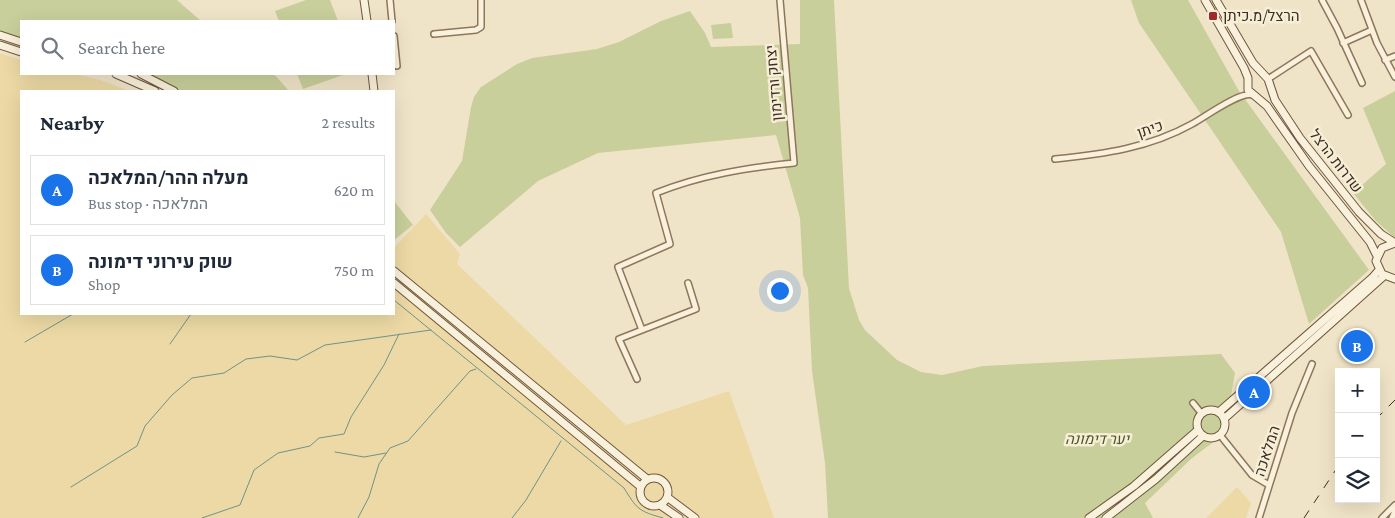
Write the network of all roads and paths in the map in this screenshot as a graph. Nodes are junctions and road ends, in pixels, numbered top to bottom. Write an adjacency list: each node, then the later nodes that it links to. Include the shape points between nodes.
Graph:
1 (364, 0): 9 (main road)
2 (390, 0): 10 (street)
3 (481, 0): 12 (street, via 482,27)
4 (780, 0): 43 (street, יצחק ורדימון, via 794,163 737,169 687,181 656,193 670,244 618,266)
5 (1205, 0): 27 (main road, via 1244,68)
6 (1216, 0): 26 (main road, שדרות הרצל, via 1252,63)
7 (1322, 0): 15 (street)
8 (1361, 0): 11 (street)
9 (367, 20)
10 (392, 20)
11 (1372, 30): 15 (street); 20 (street)
12 (434, 34)
13 (0, 35): 14 (main road)
14 (20, 42)
15 (1343, 43): 28 (street)
16 (0, 45): 18 (main road)
17 (395, 46): 21 (street)
18 (20, 52)
19 (1395, 56): 20 (street)
20 (1385, 60): 25 (street)
21 (397, 66)
22 (118, 75): 29 (main road)
23 (143, 75): 30 (main road)
24 (372, 75): 31 (main road)
25 (1395, 77)
26 (1267, 79): 27 (main road, via 1255,74); 33 (main road, via 1266,94); 34 (street, via 1311,51); 36 (main road, שדרות הרצל, via 1272,94 1290,122 1333,181 1366,220)
27 (1247, 83): 32 (street); 33 (main road)
28 (1362, 83)
29 (153, 90)
30 (172, 90)
31 (374, 90)
32 (1243, 95): 33 (street, כיתן); 35 (street, כיתן, via 1191,125 1147,145)
33 (1254, 96): 37 (main road, שדרות הרצל, via 1268,106 1309,166 1370,242)
34 (1348, 115)
35 (1055, 159)
36 (1395, 243): 37 (main road, via 1383,246)
37 (1377, 256): 39 (main road)
38 (395, 272): 52 (main road)
39 (1381, 273): 40 (main road); 47 (main road); 49 (main road)
40 (1395, 279)
41 (688, 283): 43 (street, via 696,309)
42 (395, 284): 54 (main road)
43 (642, 330): 45 (street, via 619,338)
44 (1312, 364): 53 (street, המלאכה)
45 (637, 379)
46 (1193, 403): 48 (street)
47 (1219, 412): 48 (main road); 49 (main road)
48 (1202, 414): 50 (main road, via 1198,421)
49 (1224, 419): 51 (main road)
50 (1201, 432): 51 (main road, via 1214,438); 61 (main road); 62 (main road, via 1156,479)
51 (1220, 435): 53 (street, via 1252,476)
52 (647, 479): 54 (main road); 55 (main road, via 664,481)
53 (1269, 485): 63 (street, המלאכה)
54 (641, 487): 57 (main road, via 640,496 646,504)
55 (667, 497): 57 (main road); 60 (main road)
56 (1395, 504): 64 (street)
57 (660, 505): 59 (main road)
58 (1395, 511): 65 (street)
59 (679, 518)
60 (695, 518)
61 (1089, 518)
62 (1106, 518)
63 (1259, 518)
64 (1382, 518)
65 (1392, 518)

